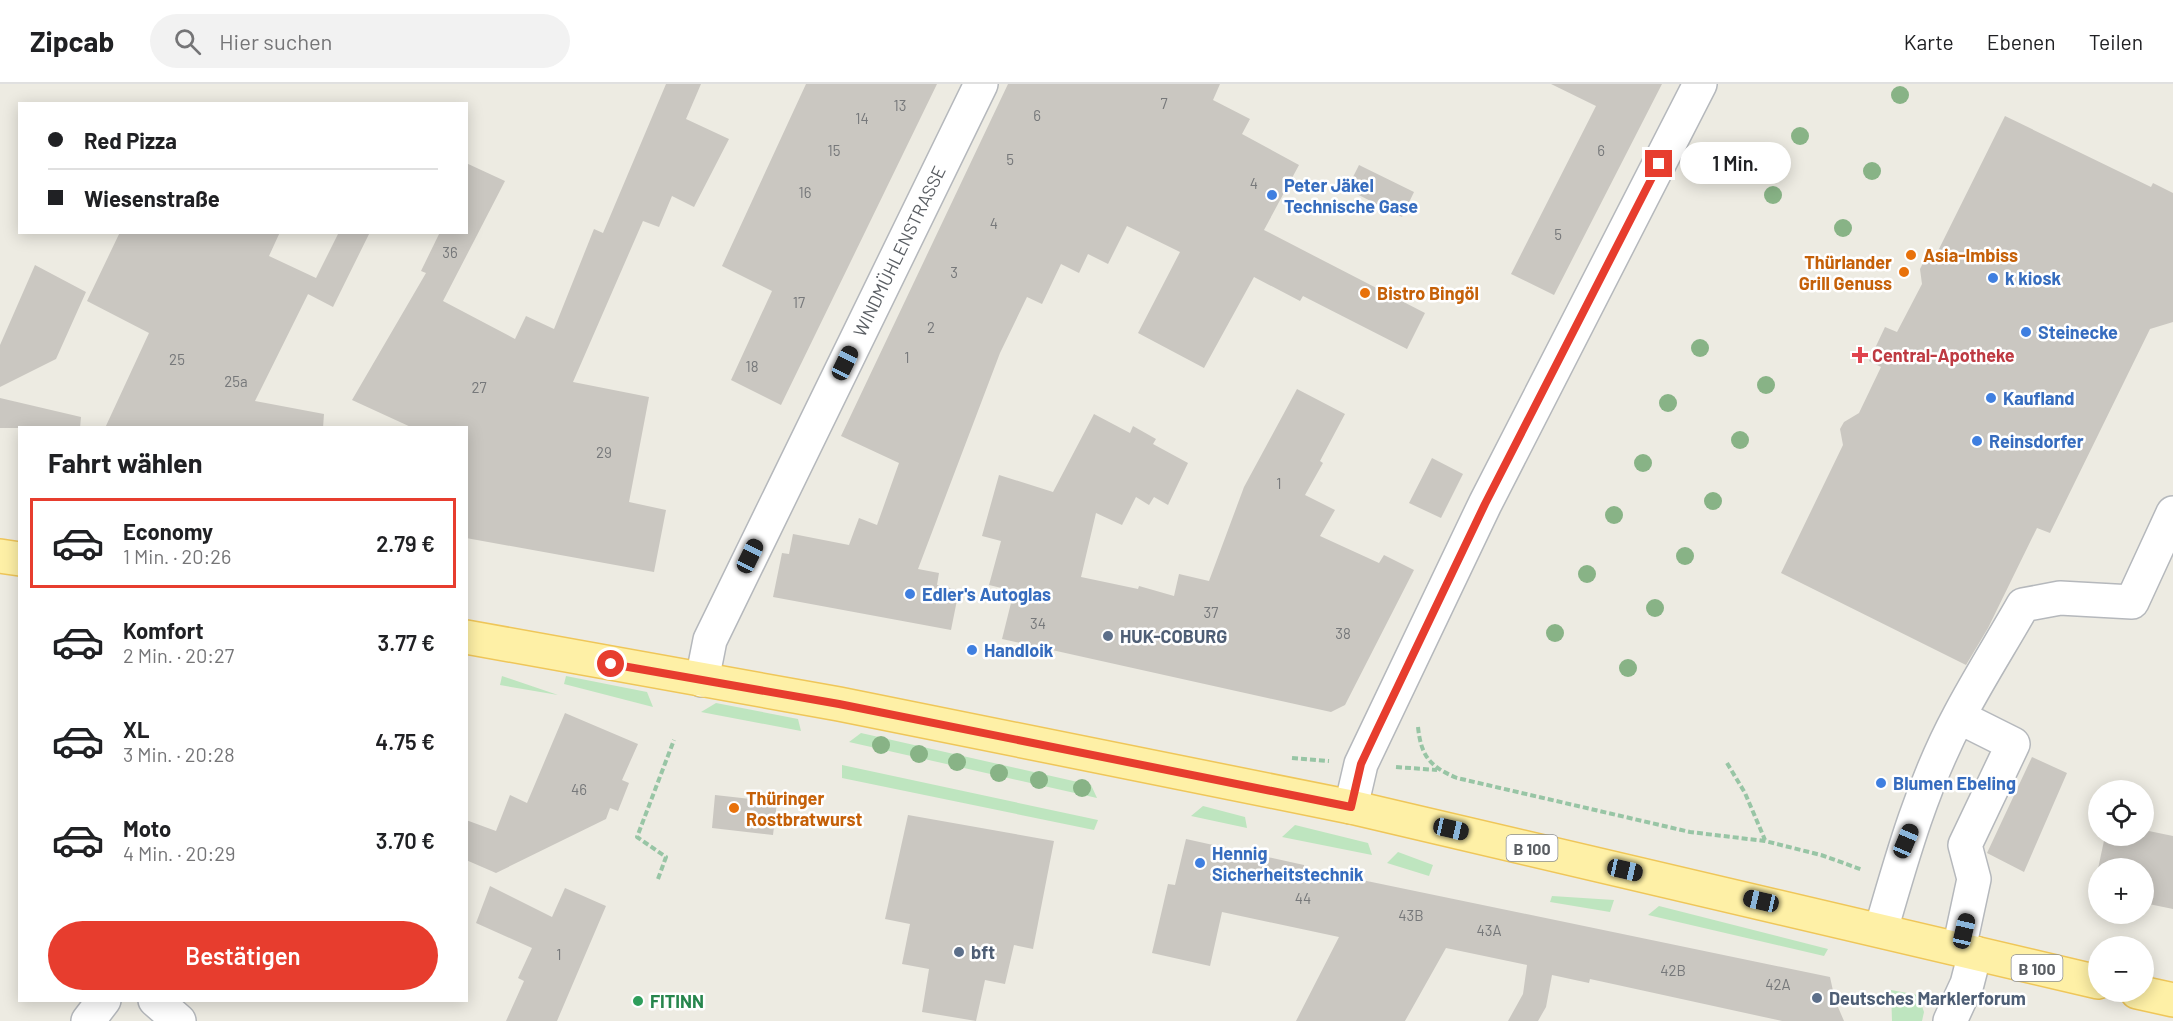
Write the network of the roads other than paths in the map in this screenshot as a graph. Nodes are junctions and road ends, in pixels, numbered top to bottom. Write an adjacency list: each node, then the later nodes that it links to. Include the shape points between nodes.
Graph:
1 (981, 84): 7 (street, WINDMÜHLENSTRASSE, via 710,640)
2 (1700, 84): 9 (street, via 1485,504 1361,764)
3 (2173, 513): 8 (street, via 2132,602 2060,598 2023,605)
4 (0, 556): 5 (main road)
5 (18, 559)
6 (468, 637): 7 (main road, B 100)
7 (702, 680): 9 (main road, B 100, via 851,706)
8 (1959, 717): 10 (street, via 1906,841); 11 (street, via 2013,744 1965,845 1974,879)
9 (1351, 807): 10 (main road, B 100)
10 (1881, 930): 11 (main road, B 100)
11 (1967, 951): 12 (main road, B 100); 19 (street, via 1966,984)
12 (2088, 980)
13 (2154, 996): 14 (main road)
14 (2173, 1000)
15 (102, 1002): 17 (street)
16 (157, 1002): 18 (street)
17 (88, 1021)
18 (179, 1021)
19 (1950, 1021)

